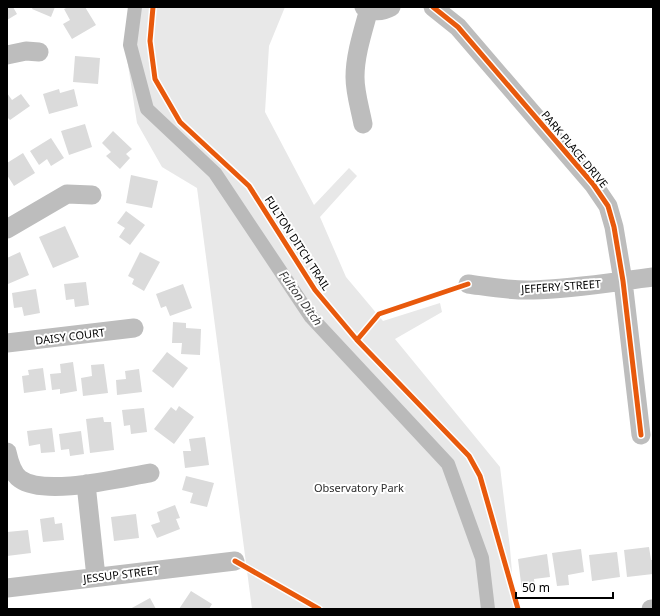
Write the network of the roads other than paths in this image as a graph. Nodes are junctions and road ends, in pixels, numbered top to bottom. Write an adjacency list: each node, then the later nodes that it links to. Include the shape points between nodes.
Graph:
1 (391, 7): 3 (street, via 382,11)
2 (433, 7): 10 (street, PARK PLACE DRIVE, via 458,27 608,206)
3 (366, 8): 6 (street, via 355,76)
4 (39, 52): 5 (street, via 26,51)
5 (7, 55)
6 (363, 124)
7 (92, 195): 8 (street, via 67,194)
8 (7, 229)
9 (653, 277): 10 (street, JEFFERY STREET)
10 (623, 281): 11 (street, JEFFERY STREET, via 532,290); 14 (street, PARK PLACE DRIVE)
11 (468, 284)
12 (134, 328): 13 (street, DAISY COURT)
13 (7, 343)
14 (641, 435)
15 (7, 452): 17 (street, via 12,468 19,478 17,485 52,487)
16 (150, 473): 17 (street)
17 (86, 484): 19 (street)
18 (235, 561): 19 (street, JESSUP STREET)
19 (96, 577): 20 (street, JESSUP STREET)
20 (7, 588)

